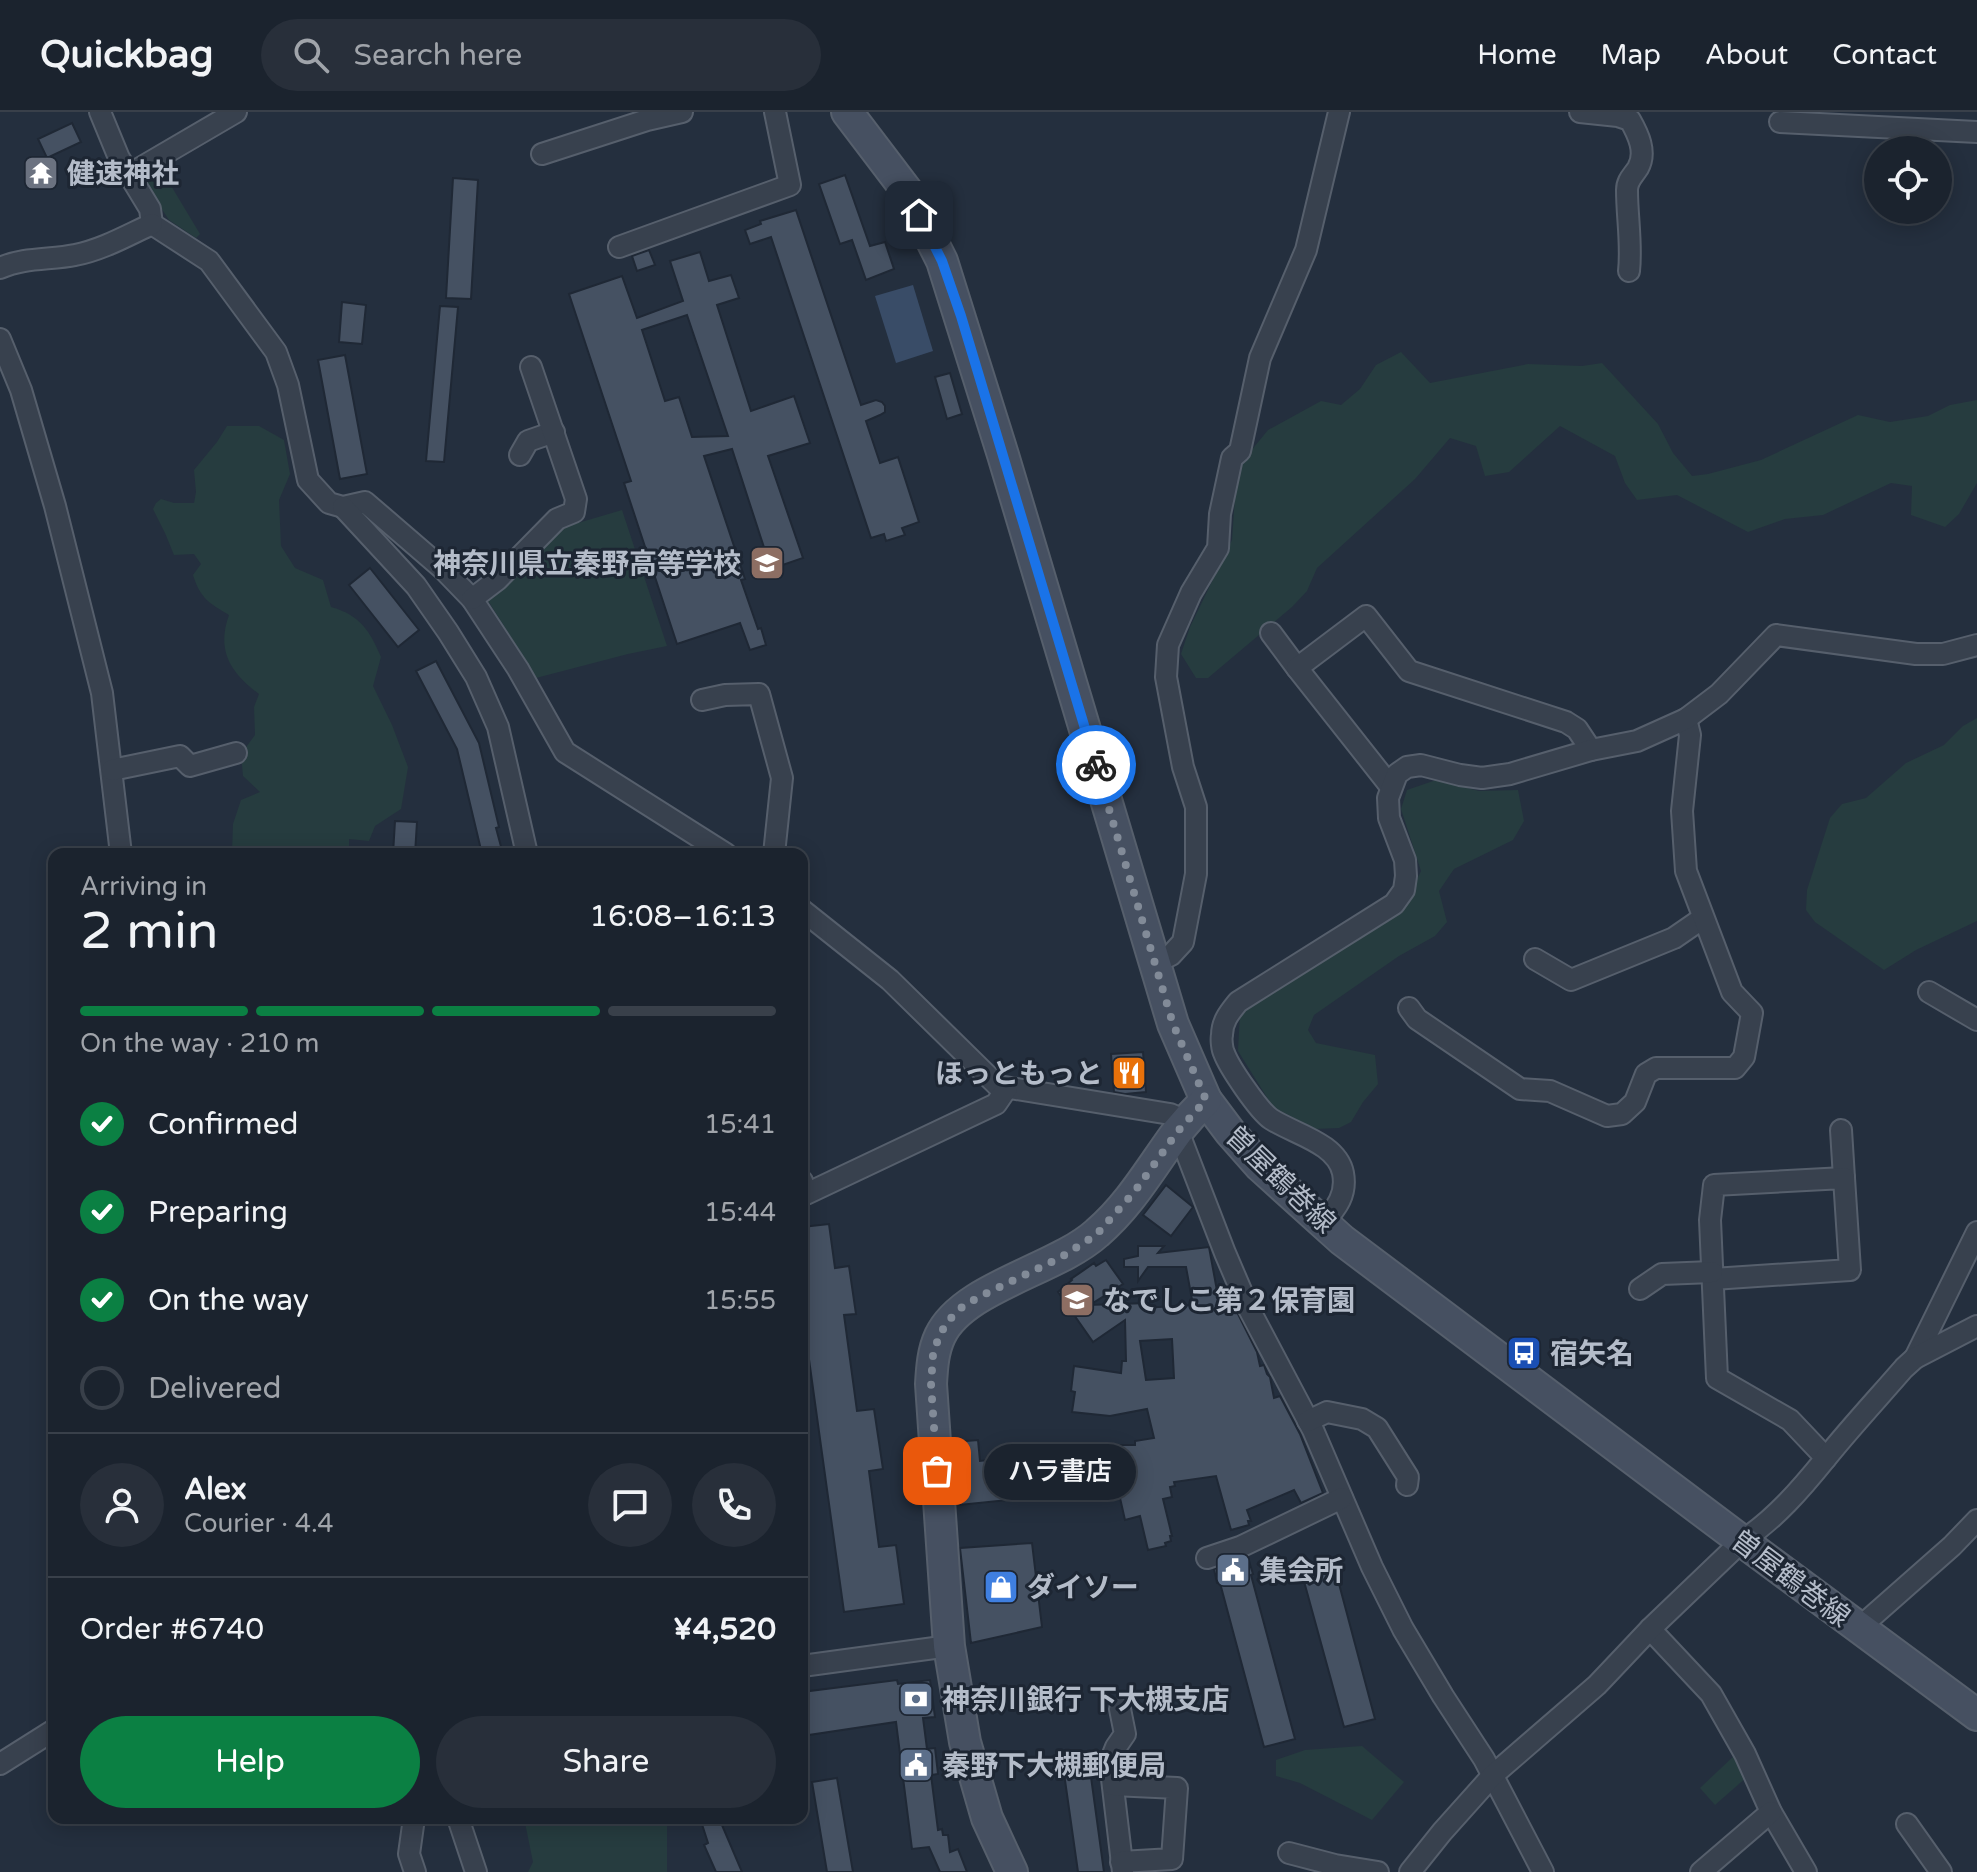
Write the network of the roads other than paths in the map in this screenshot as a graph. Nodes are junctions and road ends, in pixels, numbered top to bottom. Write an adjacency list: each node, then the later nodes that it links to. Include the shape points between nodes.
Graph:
1 (100, 112): 11 (street)
2 (236, 112): 11 (street)
3 (682, 112): 10 (street)
4 (775, 112): 13 (street, via 790,185)
5 (847, 112): 38 (main road, 曽屋鶴巻線, via 907,191 942,261)
6 (1339, 112): 38 (street, via 1306,250 1260,358 1240,451 1232,458 1218,548 1168,645 1166,677 1196,807 1196,874 1183,942)
7 (1580, 112): 15 (street, via 1630,120 1640,138 1639,166 1627,185)
8 (1780, 122): 9 (street)
9 (1977, 132)
10 (542, 154)
11 (130, 174): 12 (street, via 150,209)
12 (152, 224): 14 (street, via 74,256); 20 (street, via 209,261 276,352 308,480 329,503)
13 (619, 247)
14 (0, 268)
15 (1629, 271)
16 (0, 339): 29 (street, via 55,506 102,693)
17 (531, 367): 18 (street)
18 (554, 432): 19 (street, via 528,441); 21 (street, via 576,499 574,512 557,519)
19 (520, 455)
20 (343, 507): 21 (street, via 365,502); 32 (street, via 416,586 476,677 498,727)
21 (472, 599): 33 (street, via 565,752)
22 (1271, 633): 24 (street)
23 (1977, 645): 26 (street, via 1916,654 1776,635 1719,694)
24 (1297, 668): 27 (street, via 1366,616 1409,671 1566,722); 30 (street)
25 (702, 700): 34 (street, via 759,694 782,778)
26 (1686, 719): 27 (street, via 1637,741); 36 (street, via 1686,871)
27 (1591, 750): 30 (street, via 1482,778 1421,765 1407,767)
28 (236, 753): 29 (street, via 190,766 180,756)
29 (112, 770): 31 (street)
30 (1391, 787): 47 (street, via 1389,818 1405,860 1404,890 1394,904 1238,1002 1226,1017 1222,1034 1224,1053 1257,1106 1321,1145 1342,1166 1345,1184 1338,1207)
31 (120, 848)
32 (526, 848)
33 (717, 848)
34 (775, 848)
35 (808, 915): 42 (street, via 890,980 998,1086)
36 (1703, 918): 37 (street, via 1674,938 1571,980); 40 (street, via 1732,992 1752,1013 1744,1057 1735,1068 1656,1068 1646,1074 1635,1102 1622,1114 1607,1116 1550,1091 1520,1089 1417,1019)
37 (1535, 959)
38 (1155, 963): 43 (main road, 曽屋鶴巻線, via 1173,1024)
39 (1929, 992): 41 (street)
40 (1409, 1008)
41 (1977, 1020)
42 (1007, 1088): 43 (street); 46 (street, via 996,1104)
43 (1190, 1117): 47 (main road, 曽屋鶴巻線, via 1230,1132); 53 (street, via 1225,1253); 62 (main road, via 1096,1235 961,1308 939,1336 931,1384)
44 (1841, 1130): 45 (street)
45 (1844, 1178): 49 (street, via 1714,1185); 49 (street, via 1850,1270)
46 (808, 1193)
47 (1323, 1222): 58 (main road, 曽屋鶴巻線)
48 (1977, 1232): 52 (street)
49 (1712, 1275): 50 (street, via 1662,1274); 54 (street, via 1717,1378 1790,1420)
50 (1640, 1289)
51 (1977, 1326): 52 (street)
52 (1915, 1358): 54 (street)
53 (1308, 1421): 55 (street, via 1327,1412 1362,1419 1377,1428 1408,1477); 56 (street)
54 (1826, 1458): 58 (street, via 1808,1482)
55 (1407, 1485)
56 (1342, 1498): 59 (street); 68 (street, via 1403,1629)
57 (1977, 1520): 60 (street)
58 (1742, 1541): 60 (main road, 曽屋鶴巻線); 61 (street)
59 (1207, 1558)
60 (1859, 1628): 65 (main road, 曽屋鶴巻線)
61 (1650, 1629): 68 (street, via 1597,1685); 70 (street, via 1711,1694)
62 (949, 1646): 63 (street); 78 (main road, via 965,1742 987,1818)
63 (808, 1665)
64 (1120, 1709): 69 (street, via 1125,1734 1110,1762)
65 (1977, 1715)
66 (48, 1734): 67 (street)
67 (0, 1764)
68 (1493, 1775): 80 (street); 81 (street)
69 (1113, 1785): 75 (street); 75 (street, via 1177,1788 1172,1859)
70 (1771, 1812): 82 (street); 83 (street)
71 (413, 1824): 76 (street, via 409,1854)
72 (460, 1824): 77 (street)
73 (1907, 1824): 84 (street)
74 (1289, 1853): 79 (street)
75 (1122, 1867)
76 (415, 1872)
77 (476, 1872)
78 (1012, 1872)
79 (1378, 1872)
80 (1410, 1872)
81 (1543, 1872)
82 (1701, 1872)
83 (1806, 1872)
84 (1941, 1872)

